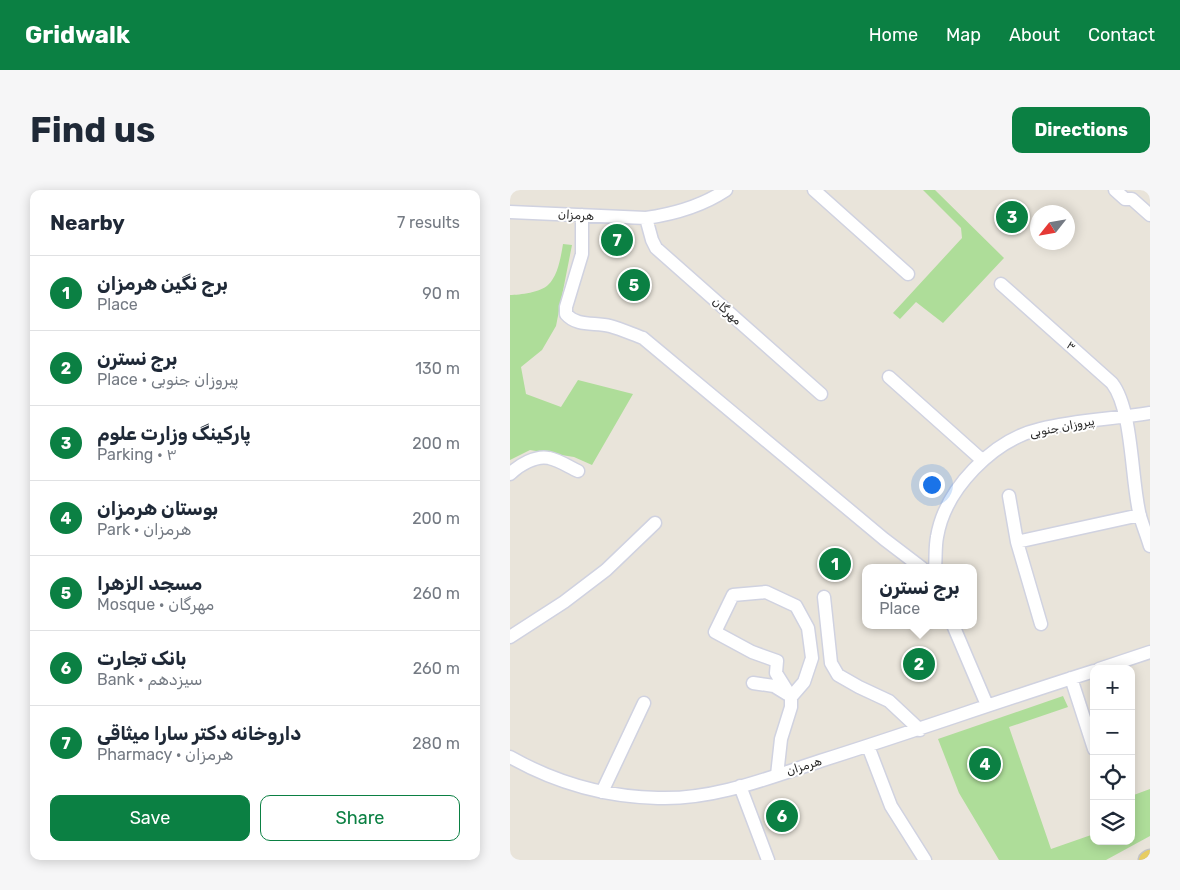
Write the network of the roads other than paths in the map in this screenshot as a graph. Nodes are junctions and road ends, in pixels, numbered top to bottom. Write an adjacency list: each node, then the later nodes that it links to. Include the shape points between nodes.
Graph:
1 (726, 190): 8 (street, هرمزان, via 684,210)
2 (814, 190): 9 (street)
3 (1115, 190): 4 (street, via 1125,199)
4 (1131, 195): 6 (street)
5 (510, 212): 7 (street, هرمزان)
6 (1150, 214)
7 (582, 215): 8 (street, هرمزان); 23 (street, via 582,254 566,307 569,318 577,323 608,326 643,338)
8 (646, 218): 12 (street, مهرگان, via 656,248)
9 (908, 274)
10 (1002, 284): 14 (street, ۳, via 1112,383)
11 (889, 377): 15 (street)
12 (820, 394)
13 (1150, 413): 14 (street, پیروزان جنوبی)
14 (1126, 417): 15 (street, پیروزان جنوبی, via 1039,429 1011,439); 19 (street, ۳)
15 (982, 460): 24 (street, پیروزان جنوبی, via 947,506 937,536)
16 (578, 471): 17 (street, via 548,457 532,460)
17 (510, 474)
18 (1009, 496): 21 (street)
19 (1140, 515): 21 (street); 22 (street, ۳)
20 (655, 523): 28 (street, via 606,570 564,602)
21 (1017, 542): 26 (street)
22 (1150, 546)
23 (917, 564)
24 (935, 564)
25 (824, 597): 37 (street, via 831,663 838,675 889,701)
26 (1041, 624)
27 (955, 629): 36 (street)
28 (510, 636)
29 (1150, 652): 30 (street)
30 (1111, 665)
31 (1090, 671): 32 (street, هرمزان)
32 (1071, 678): 36 (street, هرمزان); 38 (street)
33 (753, 683): 34 (street, via 774,686)
34 (791, 696): 34 (street, via 804,682 812,658 808,628 796,606 766,592 733,595 715,632 777,661 776,673); 41 (street)
35 (644, 703): 43 (street)
36 (987, 706): 37 (street, هرمزان)
37 (920, 730): 39 (street, هرمزان)
38 (1090, 737)
39 (868, 746): 41 (street, هرمزان); 46 (street, via 891,806)
40 (510, 757): 43 (street, هرمزان, via 575,786)
41 (777, 775): 42 (street, هرمزان)
42 (740, 786): 43 (street, هرمزان, via 705,796 659,799); 45 (street)
43 (602, 792)
44 (1150, 858): 47 (main road)
45 (768, 860)
46 (925, 860)
47 (1146, 860)

